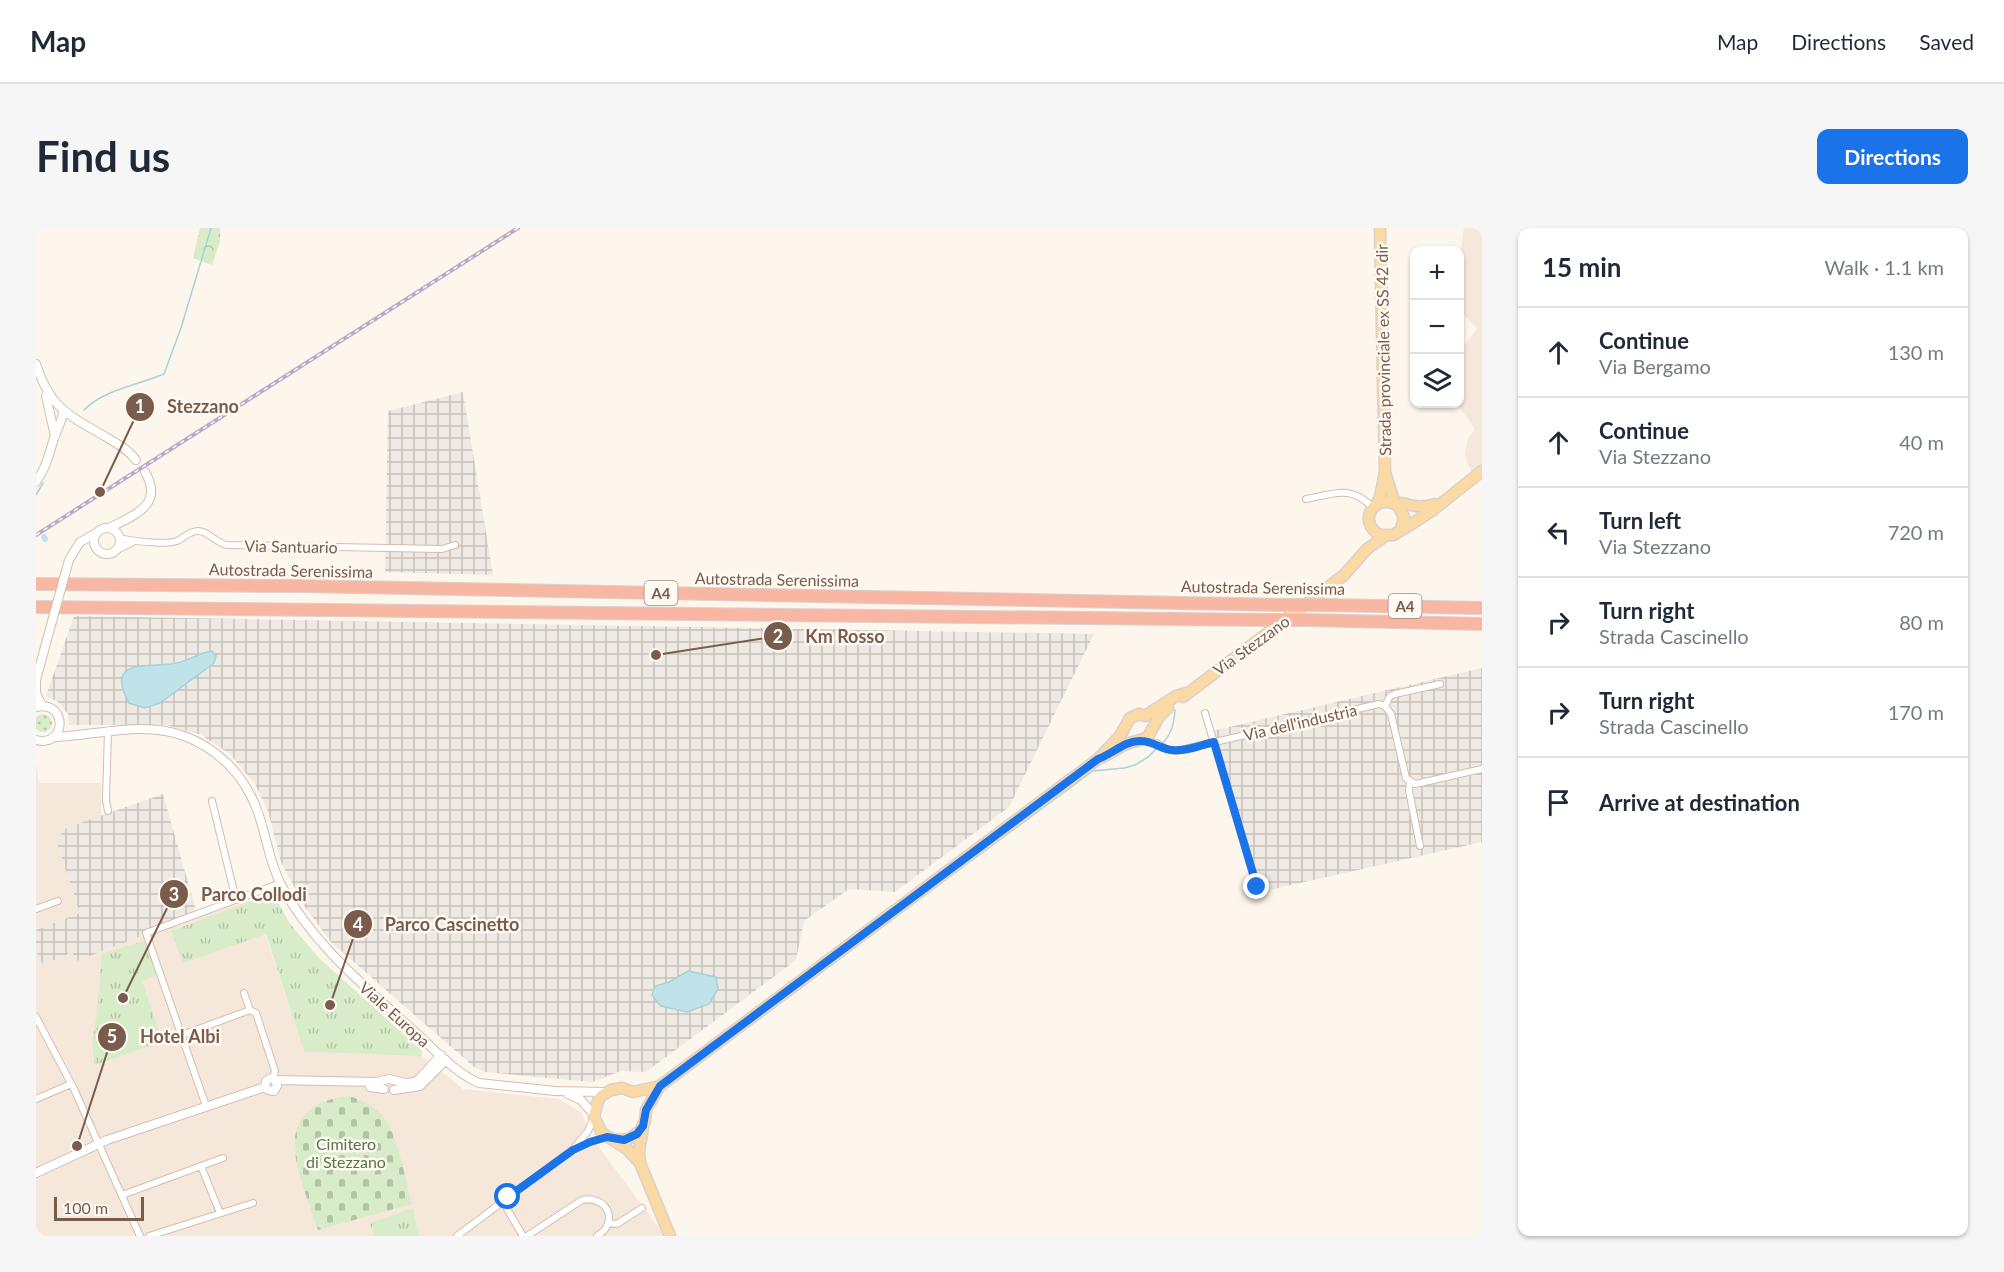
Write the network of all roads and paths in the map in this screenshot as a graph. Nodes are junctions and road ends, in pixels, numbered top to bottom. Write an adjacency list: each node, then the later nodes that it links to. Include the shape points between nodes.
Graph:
1 (1380, 229): 10 (main road, Strada provinciale ex SS 42 dir)
2 (36, 364): 3 (street)
3 (42, 381): 4 (street); 6 (street)
4 (63, 411): 5 (street); 6 (street)
5 (78, 421): 6 (street); 7 (street, via 127,449)
6 (56, 430): 11 (street, via 48,463)
7 (136, 460)
8 (1482, 471): 13 (main road, Via Stezzano)
9 (145, 472): 16 (street, via 151,487 150,498 142,510)
10 (1385, 472): 14 (main road, Strada provinciale ex SS 42 dir); 15 (main road, Strada provinciale ex SS 42 dir)
11 (36, 482)
12 (1306, 499): 15 (street, via 1345,492)
13 (1441, 502): 14 (main road, Via Stezzano, via 1425,507); 19 (main road, Via Stezzano)
14 (1397, 505): 15 (main road, Via Stezzano, via 1385,501); 19 (main road, via 1404,517)
15 (1374, 506): 18 (main road, Via Stezzano, via 1369,518)
16 (128, 519): 17 (street); 21 (street)
17 (109, 528): 20 (street); 21 (street, Via Santuario)
18 (1371, 528): 22 (main road); 28 (main road, Via Stezzano)
19 (1401, 530): 22 (main road, Via Stezzano)
20 (98, 532): 25 (street); 26 (street, via 94,543)
21 (119, 536): 23 (street, Via Santuario); 27 (street)
22 (1384, 537): 28 (main road, Via Stezzano, via 1367,549)
23 (133, 541): 24 (street, Via Santuario, via 175,542 199,531 227,545 442,549); 27 (street, Via Santuario)
24 (455, 545)
25 (78, 546): 26 (street, Via Santuario); 35 (street, bridge, via 69,560)
26 (98, 549): 27 (street, Via Santuario, via 107,554)
27 (117, 549)
28 (1344, 575): 37 (main road, Via Stezzano)
29 (36, 584): 31 (highway, Autostrada Serenissima / A4, bridge)
30 (36, 607): 32 (highway, Autostrada Serenissima / A4, bridge)
31 (1482, 608)
32 (1433, 623): 33 (highway, Autostrada Serenissima / A4); 34 (highway)
33 (1482, 624)
34 (1482, 629)
35 (36, 679): 39 (street)
36 (1440, 684): 38 (street, Via dell'industria, via 1390,696)
37 (1186, 693): 41 (main road, Via Stezzano); 44 (main road, Via Stezzano, via 1165,710)
38 (1385, 706): 50 (street, Via dell'industria, via 1375,705); 54 (street, via 1391,714)
39 (39, 707): 43 (street, via 55,711)
40 (1205, 713): 50 (street)
41 (1145, 716): 42 (main road, Via Stezzano, via 1134,716); 44 (main road)
42 (1128, 721): 48 (main road, via 1129,736); 52 (main road, Via Stezzano)
43 (60, 723): 46 (street); 47 (street)
44 (1152, 729): 48 (main road, Via Stezzano); 51 (street)
45 (108, 731): 46 (street, Viale Europa); 56 (street); 58 (street, Viale Europa, via 155,729 183,735 223,759 240,777 256,807)
46 (80, 734): 47 (street, Viale Europa)
47 (53, 737): 49 (street)
48 (1141, 741): 51 (street, Via dell'industria); 52 (main road, Via Stezzano, via 1126,744)
49 (37, 742)
50 (1214, 742): 51 (street, Via dell'industria, via 1176,751); 59 (street)
51 (1157, 743)
52 (1098, 759): 70 (main road, Via Stezzano)
53 (1482, 769): 54 (street)
54 (1410, 782): 57 (street)
55 (212, 801): 60 (street)
56 (108, 811)
57 (1420, 846)
58 (281, 883): 60 (street); 67 (street, Viale Europa, via 305,924 345,969)
59 (1257, 887)
60 (236, 900): 66 (street, via 146,933)
61 (58, 901): 62 (street)
62 (36, 909)
63 (244, 993): 64 (street)
64 (250, 1010): 66 (street); 68 (street, via 256,1013)
65 (36, 1017): 69 (street)
66 (182, 1035): 75 (street)
67 (444, 1057): 68 (street, via 420,1086); 71 (street, Viale Europa, via 479,1083)
68 (275, 1080): 75 (street, via 272,1091 265,1087)
69 (71, 1084): 74 (street); 80 (street)
70 (660, 1086): 73 (main road, Via Stezzano); 76 (main road, Via Stezzano)
71 (558, 1091): 72 (street, Viale Europa); 77 (street, via 581,1100)
72 (606, 1092): 73 (main road, Via Stezzano); 77 (main road, via 598,1101)
73 (633, 1092): 76 (main road)
74 (36, 1099)
75 (206, 1106): 80 (street)
76 (646, 1110): 78 (main road, Via Stezzano)
77 (594, 1116): 79 (main road, via 599,1129); 81 (street)
78 (643, 1126): 79 (main road, via 633,1137); 83 (main road, Via Stezzano)
79 (611, 1138): 81 (street); 83 (main road, Via Stezzano)
80 (99, 1143): 85 (street); 86 (street)
81 (573, 1150): 87 (street)
82 (223, 1158): 84 (street)
83 (640, 1163): 97 (main road, Via Stezzano)
84 (201, 1166): 86 (street); 90 (street)
85 (36, 1173)
86 (122, 1195): 92 (street)
87 (503, 1202): 94 (street); 95 (street)
88 (253, 1203): 90 (street)
89 (642, 1208): 91 (street, via 617,1224)
90 (220, 1213): 93 (street)
91 (609, 1223): 95 (street, via 606,1209 591,1198); 96 (street)
92 (140, 1236)
93 (149, 1236)
94 (457, 1236)
95 (525, 1236)
96 (597, 1236)
97 (670, 1236)

